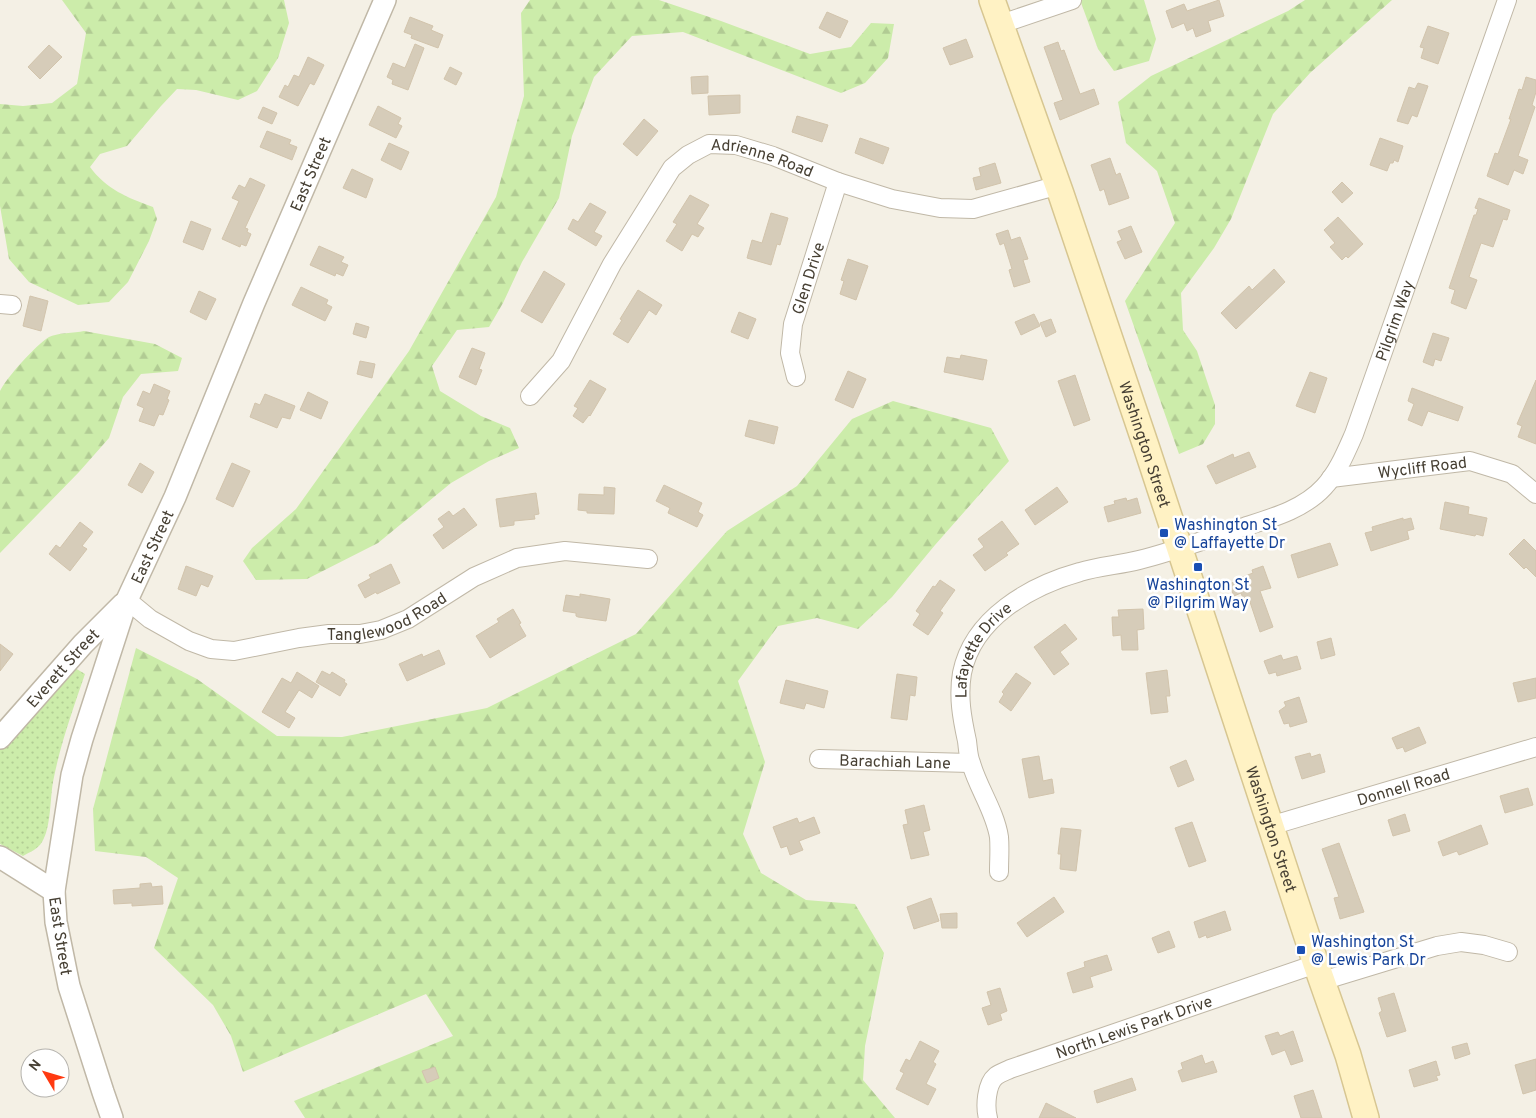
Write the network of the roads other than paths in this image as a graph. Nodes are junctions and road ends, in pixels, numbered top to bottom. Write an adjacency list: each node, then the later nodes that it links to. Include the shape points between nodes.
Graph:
1 (385, 0): 14 (street, East Street, via 254,303 176,497)
2 (992, 0): 5 (main road, Washington Street)
3 (1072, 0): 5 (street)
4 (1507, 0): 10 (street, Pilgrim Way, via 1354,434)
5 (1001, 24): 7 (main road, Washington Street)
6 (838, 182): 7 (street, Adrienne Road, via 892,199 964,209); 8 (street, Glen Drive, via 793,324 790,353); 9 (street, Adrienne Road, via 736,145 709,144 688,155 672,168 617,256 561,361)
7 (1059, 185): 12 (main road, Washington Street)
8 (796, 376)
9 (530, 396)
10 (1331, 478): 11 (street, Wycliff Road, via 1470,461 1512,474); 12 (street, Pilgrim Way, via 1324,488 1301,505 1276,517)
11 (1536, 494)
12 (1179, 548): 18 (street, Lafayette Drive, via 1139,560 1081,571 1023,594 1001,611 971,649 963,672 960,700); 19 (main road, Washington Street)
13 (648, 559): 14 (street, Tanglewood Road, via 565,551 517,558 474,577 408,619 381,630 299,638 234,651 211,649 189,641)
14 (127, 600): 15 (street, Everett Street, via 83,644); 22 (street, East Street, via 72,775)
15 (0, 738)
16 (1536, 747): 19 (street, Donnell Road)
17 (819, 759): 18 (street, Barachiah Lane)
18 (970, 763): 21 (street, Lafayette Drive, via 999,837)
19 (1270, 826): 24 (main road, Washington Street)
20 (0, 857): 22 (street)
21 (1000, 872)
22 (54, 891): 25 (street, East Street, via 56,922 69,986)
23 (1508, 952): 24 (street, North Lewis Park Drive, via 1484,944 1460,942)
24 (1319, 973): 26 (street, North Lewis Park Drive, via 1010,1069 995,1077 990,1087); 27 (main road, Washington Street)
25 (112, 1118)
26 (988, 1118)
27 (1366, 1118)

